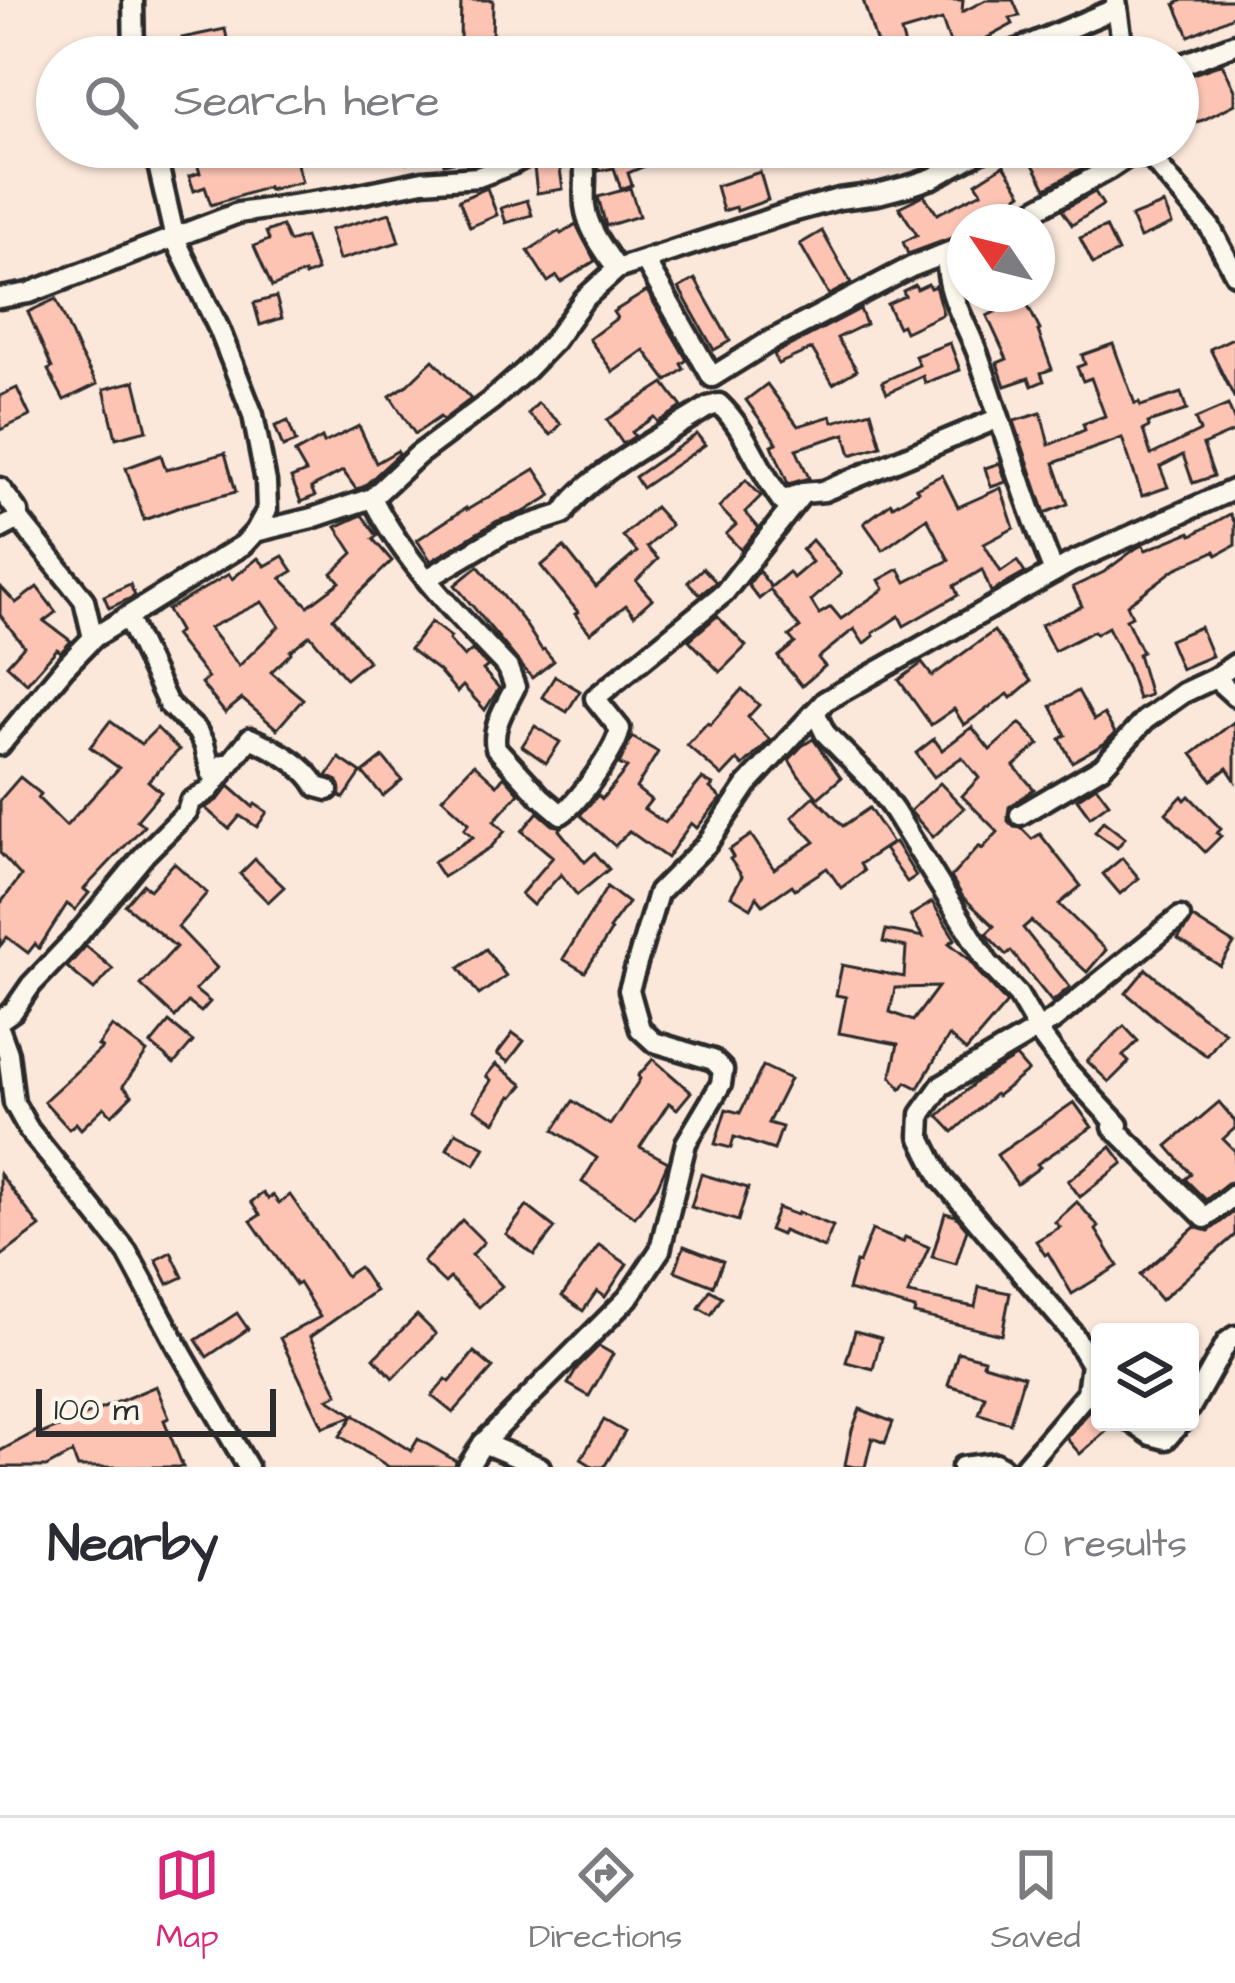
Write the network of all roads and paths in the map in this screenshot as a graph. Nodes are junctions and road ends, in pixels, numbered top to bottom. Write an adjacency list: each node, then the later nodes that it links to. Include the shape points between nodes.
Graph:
1 (134, 0): 3 (street)
2 (1117, 4): 4 (street); 5 (street)
3 (134, 36)
4 (1052, 36)
5 (1121, 36)
6 (1235, 44): 7 (street)
7 (1199, 58)
8 (159, 168): 15 (street)
9 (502, 168): 15 (street, via 238,213)
10 (584, 168): 18 (street, via 586,214)
11 (949, 168): 17 (street)
12 (1111, 168): 14 (street)
13 (1156, 168): 19 (street, via 1210,227)
14 (1046, 204)
15 (175, 239): 20 (street); 29 (street, via 253,415 267,511)
16 (947, 254): 17 (street, via 712,377)
17 (645, 261): 18 (street)
18 (617, 269): 26 (street, via 526,370)
19 (1235, 274)
20 (0, 298)
21 (958, 312): 22 (street)
22 (999, 418): 25 (street); 30 (street)
23 (0, 488): 27 (street)
24 (1235, 489): 30 (street)
25 (803, 494): 31 (street, via 782,501 719,404 598,478 563,514 504,533); 31 (street, via 724,593 595,698 620,729 617,743 561,814 496,748 497,723 515,687 508,668)
26 (372, 498): 29 (street); 31 (street)
27 (19, 519): 28 (street); 33 (street, via 84,600)
28 (0, 529)
29 (255, 532): 32 (street)
30 (1054, 572): 37 (street)
31 (427, 579)
32 (128, 617): 33 (street); 40 (street, via 168,704 204,744 212,775)
33 (93, 638): 41 (street)
34 (1235, 664): 35 (street)
35 (1215, 678): 36 (street); 43 (street, via 1145,720 1102,767)
36 (1235, 696)
37 (815, 712): 38 (street); 39 (street)
38 (798, 728): 39 (street); 55 (street, via 658,893 629,990 640,1029 654,1042 724,1070 686,1143 660,1250 628,1298)
39 (825, 733): 46 (street, via 895,811)
40 (250, 738): 42 (street); 45 (street)
41 (0, 745)
42 (328, 790)
43 (1020, 815)
44 (1180, 917): 46 (street)
45 (0, 1020)
46 (1038, 1028): 48 (street, via 1113,1127 1205,1218); 50 (street, via 941,1086 921,1114 920,1136 940,1178)
47 (0, 1031): 56 (street, via 14,1102 29,1130 127,1252)
48 (1235, 1194)
49 (1235, 1336): 51 (street)
50 (1091, 1364)
51 (1199, 1392)
52 (1091, 1400): 57 (street)
53 (1145, 1431): 54 (street, via 1166,1439)
54 (1173, 1431)
55 (483, 1443): 58 (street); 59 (street)
56 (244, 1465)
57 (1027, 1466)
58 (468, 1467)
59 (540, 1467)
60 (962, 1467): 61 (street)
61 (1002, 1467)

